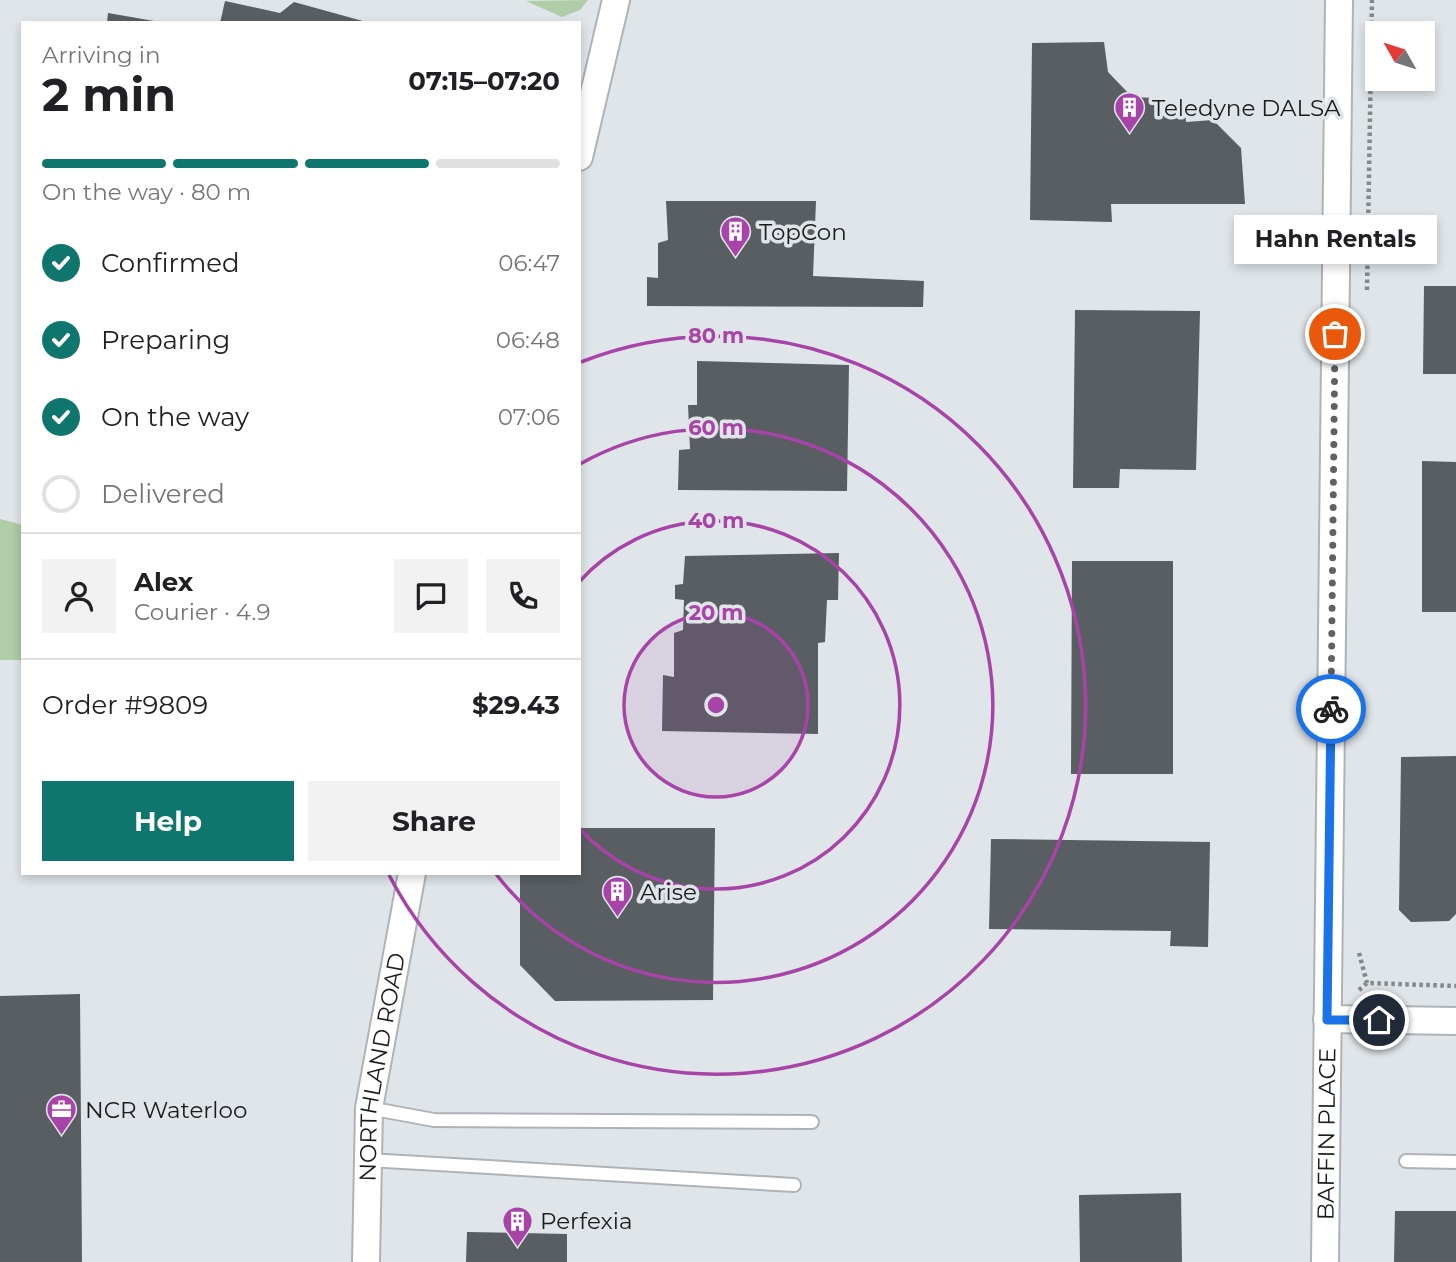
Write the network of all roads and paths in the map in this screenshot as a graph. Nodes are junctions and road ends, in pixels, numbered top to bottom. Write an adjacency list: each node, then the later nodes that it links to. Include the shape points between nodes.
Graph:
1 (616, 0): 4 (street)
2 (1339, 0): 7 (street, BAFFIN PLACE)
3 (1372, 0): 5 (path)
4 (581, 149)
5 (1368, 247)
6 (412, 875): 9 (street, NORTHLAND ROAD)
7 (1327, 1020): 8 (street); 16 (street, BAFFIN PLACE)
8 (1456, 1021)
9 (369, 1108): 10 (lane, via 433,1120); 11 (street, NORTHLAND ROAD)
10 (811, 1122)
11 (368, 1160): 14 (lane); 15 (street, NORTHLAND ROAD)
12 (1406, 1161): 13 (lane)
13 (1456, 1162)
14 (794, 1185)
15 (366, 1262)
16 (1325, 1262)

